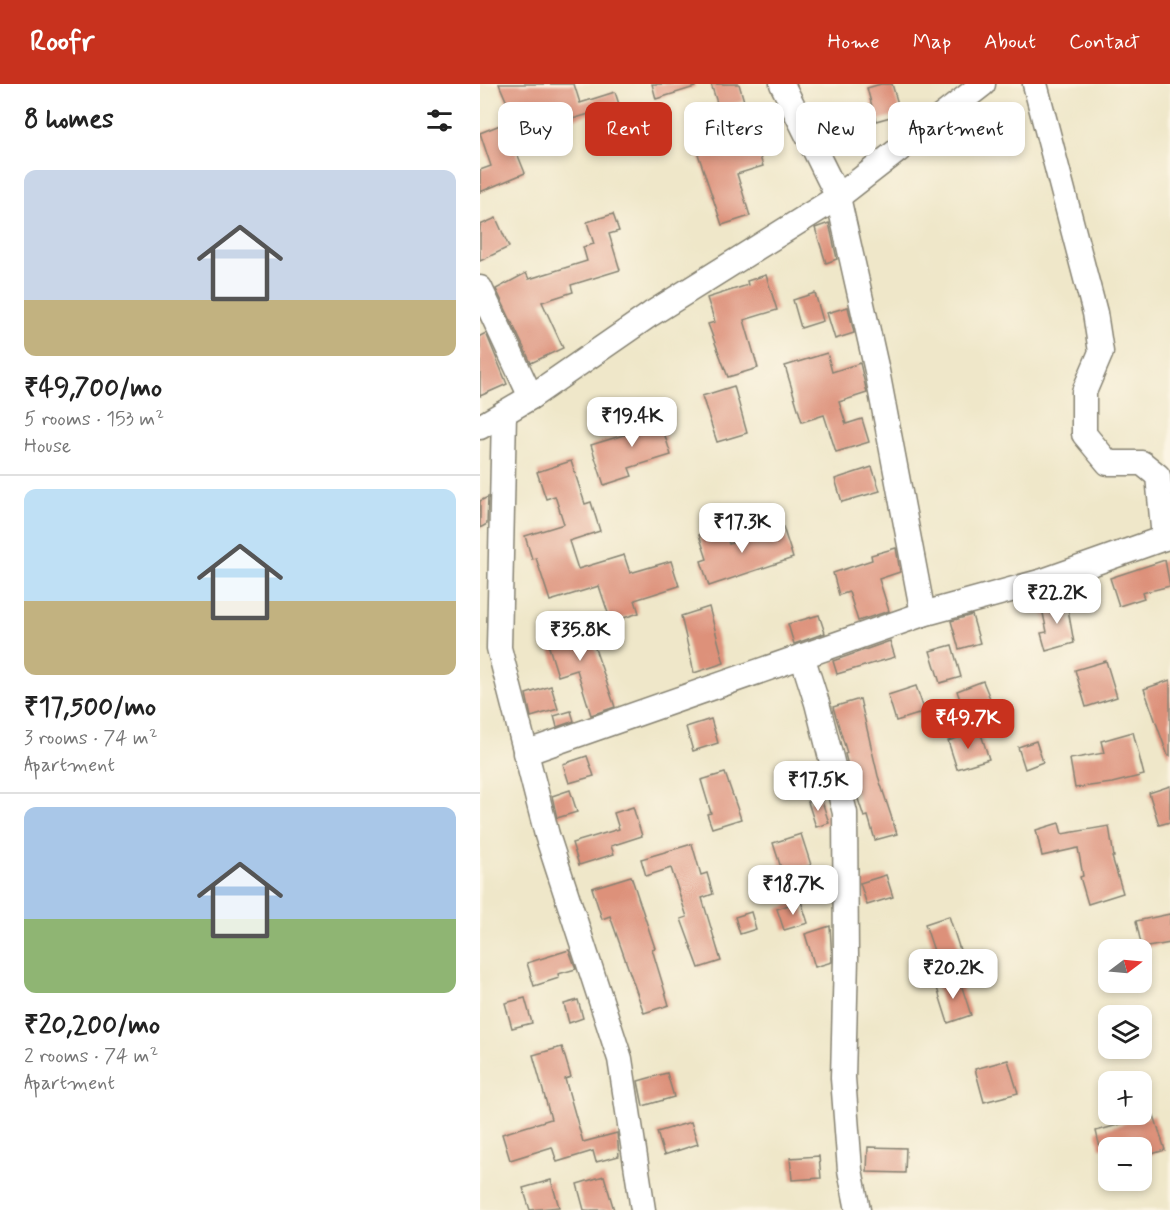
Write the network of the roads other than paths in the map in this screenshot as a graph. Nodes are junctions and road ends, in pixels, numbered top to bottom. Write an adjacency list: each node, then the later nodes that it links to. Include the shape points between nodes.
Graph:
1 (782, 84): 4 (street)
2 (983, 84): 4 (street)
3 (1035, 84): 9 (street, via 1093,302 1100,343 1101,352 1084,392 1084,434 1108,464 1142,463 1158,476)
4 (838, 197): 6 (street, via 651,314); 10 (street, via 877,371)
5 (480, 288): 6 (street)
6 (531, 397): 7 (street)
7 (504, 413): 8 (street); 12 (street, via 499,648)
8 (480, 427)
9 (1167, 537): 10 (street, via 1043,582)
10 (923, 614): 11 (street)
11 (802, 656): 12 (street); 14 (street, via 845,813 843,1078 850,1170)
12 (525, 753): 13 (street, via 547,835 620,1059)
13 (643, 1210)
14 (858, 1210)

